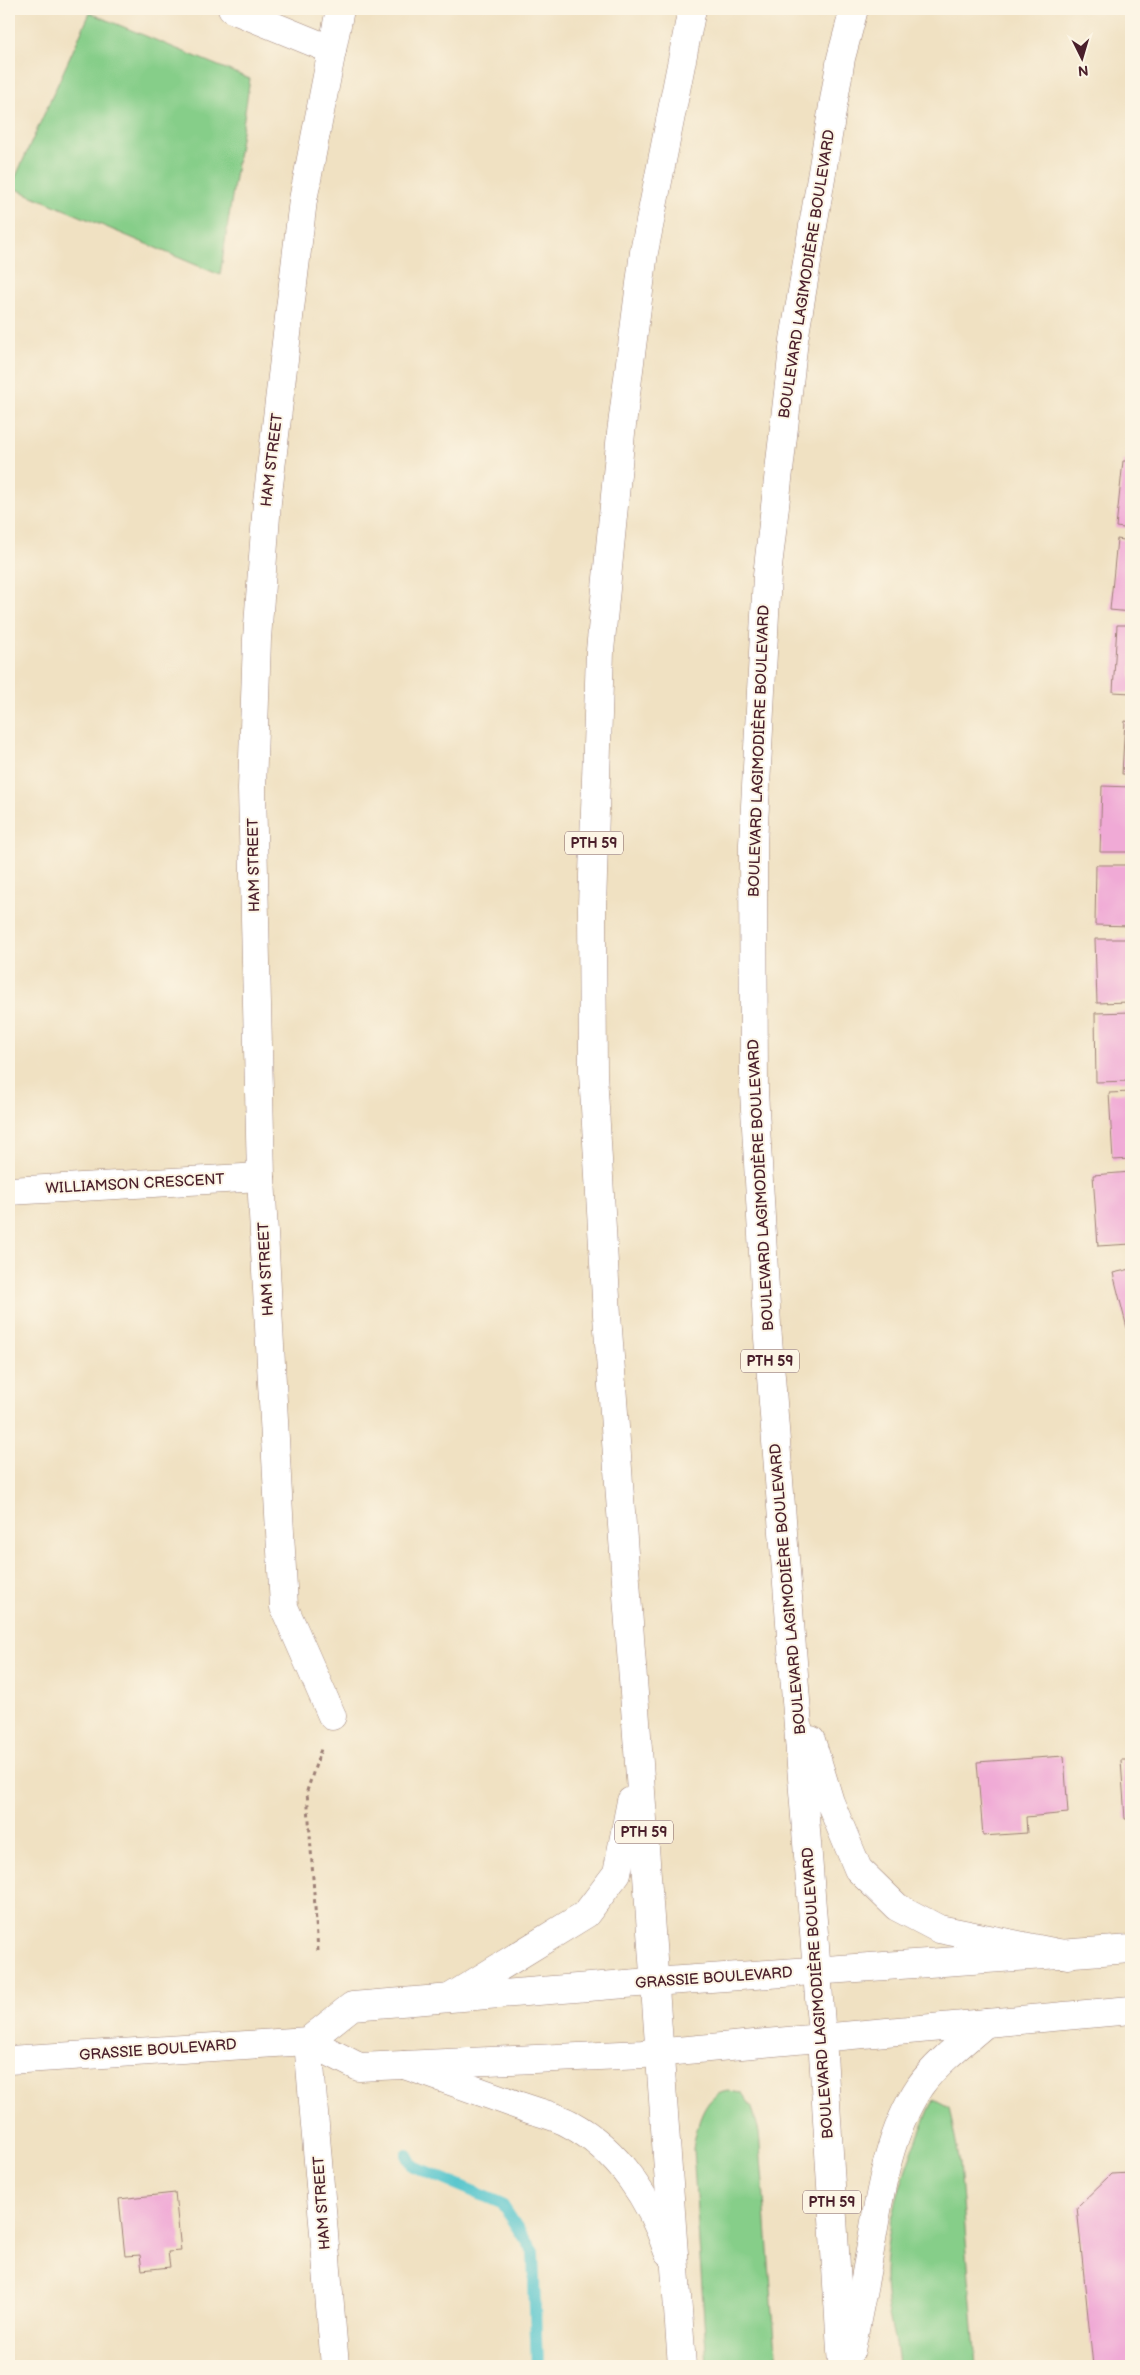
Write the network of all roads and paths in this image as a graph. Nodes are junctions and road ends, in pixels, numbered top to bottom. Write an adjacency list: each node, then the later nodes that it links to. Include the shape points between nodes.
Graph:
1 (232, 9): 5 (main road)
2 (340, 9): 5 (main road, HAM STREET)
3 (692, 9): 8 (main road, PTH 59, via 644,252 621,433 600,652 592,907 593,1073)
4 (854, 9): 9 (main road, BOULEVARD LAGIMODIÈRE BOULEVARD / PTH 59, via 841,58 794,340 767,576 753,844 756,1120 767,1325)
5 (332, 50): 6 (main road, HAM STREET, via 303,200 267,502 257,639 252,789)
6 (261, 1177): 7 (main road, WILLIAMSON CRESCENT); 10 (main road, HAM STREET, via 284,1607)
7 (9, 1190)
8 (634, 1682): 15 (main road, PTH 59); 16 (main road, via 631,1810 618,1873 586,1914)
9 (796, 1693): 13 (main road, via 830,1802 858,1869 897,1907 938,1929); 14 (main road, BOULEVARD LAGIMODIÈRE BOULEVARD / PTH 59)
10 (332, 1716): 12 (path, via 307,1791)
11 (1131, 1950): 13 (main road, GRASSIE BOULEVARD)
12 (318, 1951)
13 (1068, 1954): 14 (main road, GRASSIE BOULEVARD)
14 (817, 1970): 15 (main road, GRASSIE BOULEVARD); 19 (main road, BOULEVARD LAGIMODIÈRE BOULEVARD / PTH 59)
15 (655, 1982): 16 (main road, GRASSIE BOULEVARD); 21 (main road, PTH 59)
16 (451, 1996): 20 (main road, GRASSIE BOULEVARD, via 352,2006)
17 (1131, 2010): 18 (main road)
18 (986, 2023): 19 (main road); 28 (main road, via 922,2084 897,2134 878,2201)
19 (822, 2037): 21 (main road); 27 (main road, BOULEVARD LAGIMODIÈRE BOULEVARD / PTH 59)
20 (308, 2041): 22 (main road, GRASSIE BOULEVARD); 23 (main road, via 359,2067); 25 (main road, HAM STREET)
21 (660, 2052): 23 (main road); 24 (main road, PTH 59)
22 (9, 2060)
23 (404, 2065): 24 (main road, via 554,2117 610,2152 642,2195 667,2250)
24 (677, 2290): 26 (main road, PTH 59)
25 (335, 2366)
26 (682, 2366)
27 (842, 2366)
28 (848, 2366)

